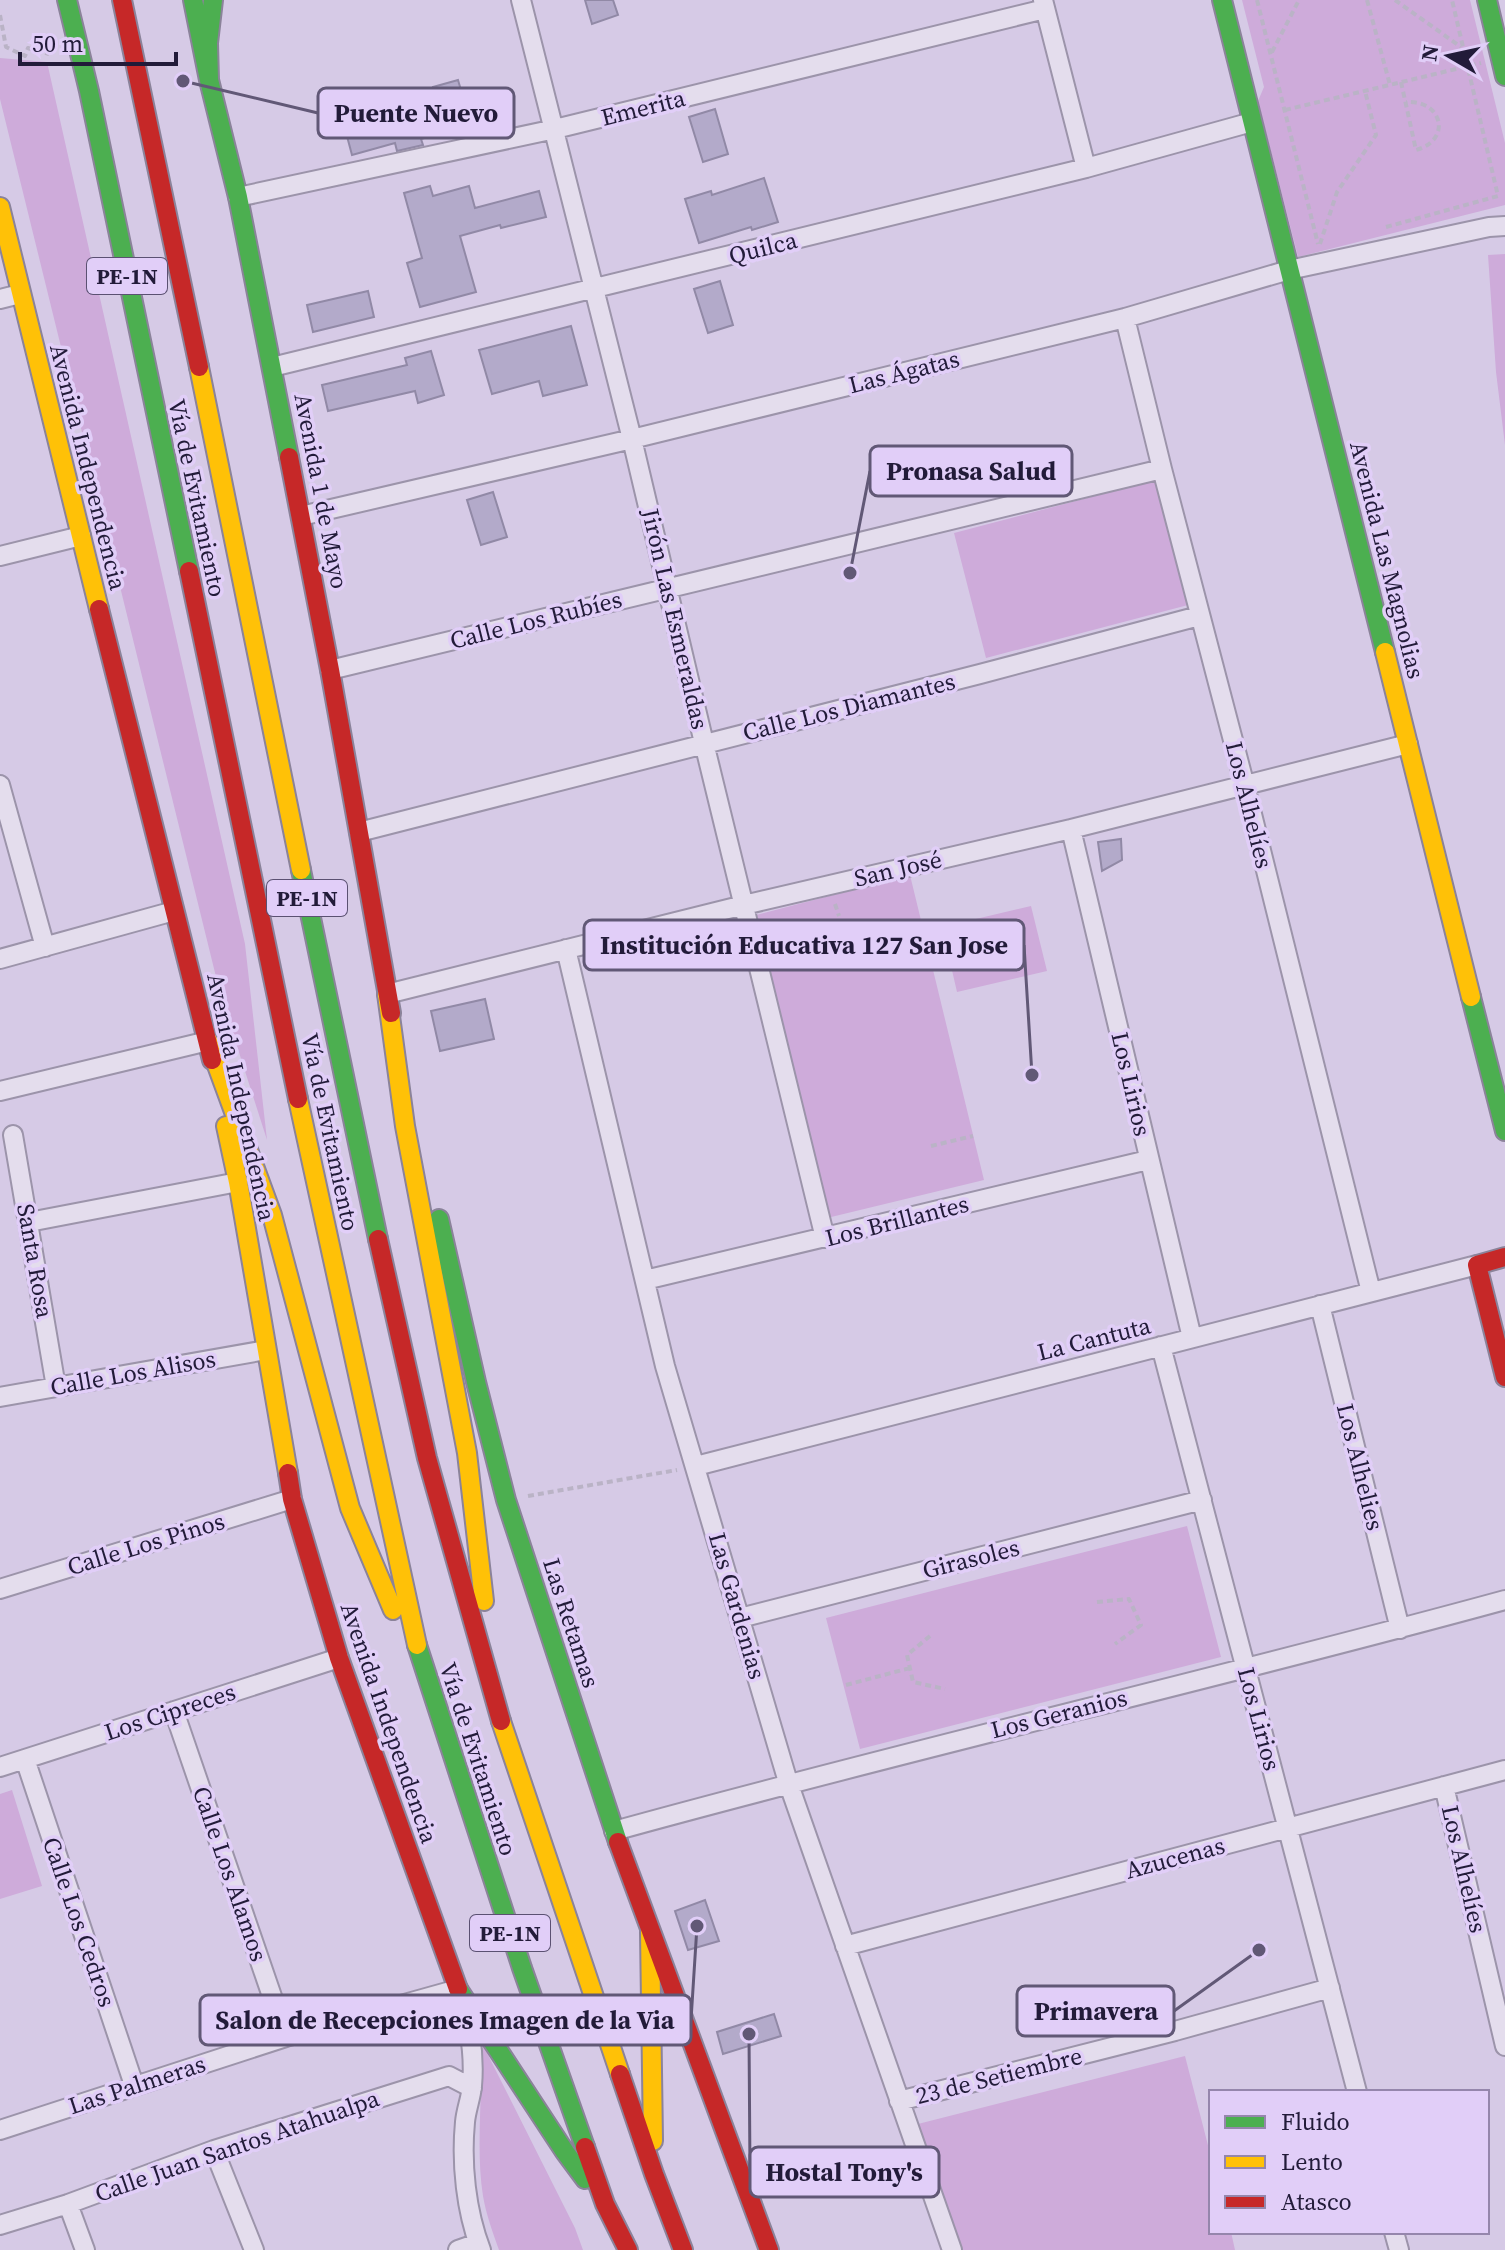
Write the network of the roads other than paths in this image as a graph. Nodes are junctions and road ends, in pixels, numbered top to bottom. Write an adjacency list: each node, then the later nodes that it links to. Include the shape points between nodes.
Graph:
1 (67, 0): 70 (main road, Vía de Evitamiento / PE-1N)
2 (122, 0): 73 (main road, Vía de Evitamiento / PE-1N, via 358,1149 427,1458)
3 (193, 0): 10 (main road, Avenida 1 de Mayo)
4 (213, 0): 10 (main road)
5 (521, 0): 12 (street, Jirón Las Esmeraldas)
6 (1222, 0): 11 (main road, Avenida Las Magnolias)
7 (1487, 0): 9 (main road)
8 (1044, 5): 12 (street, Emerita); 13 (street)
9 (1504, 63)
10 (209, 80): 14 (main road, Avenida 1 de Mayo)
11 (1252, 122): 13 (street, Quilca); 17 (main road, Avenida Las Magnolias)
12 (555, 129): 14 (street, Emerita); 18 (street, Jirón Las Esmeraldas)
13 (1086, 168): 18 (street, Quilca)
14 (238, 197): 22 (main road, Avenida 1 de Mayo)
15 (0, 207): 19 (main road, Avenida Independencia)
16 (1505, 226): 17 (street, Las Ágatas)
17 (1289, 270): 21 (street, Las Ágatas); 32 (main road, Avenida Las Magnolias)
18 (595, 289): 22 (street, Quilca); 23 (street, Jirón Las Esmeraldas)
19 (20, 294): 20 (street); 26 (main road, Avenida Independencia)
20 (0, 299)
21 (1125, 318): 23 (street, Las Ágatas); 24 (street, Los Alhelíes)
22 (272, 367): 25 (main road, Avenida 1 de Mayo)
23 (632, 439): 25 (street, Las Ágatas); 28 (street, Jirón Las Esmeraldas)
24 (1162, 469): 28 (street, Calle Los Rubíes); 29 (street, Los Alhelíes)
25 (301, 516): 30 (main road, Avenida 1 de Mayo)
26 (81, 536): 27 (street); 38 (main road, Avenida Independencia)
27 (0, 556)
28 (668, 588): 30 (street, Calle Los Rubíes); 31 (street, Jirón Las Esmeraldas)
29 (1199, 616): 31 (street, Calle Los Diamantes); 34 (street, Los Alhelíes)
30 (330, 670): 36 (main road, Avenida 1 de Mayo)
31 (704, 743): 36 (street, Calle Los Diamantes); 37 (street, Jirón Las Esmeraldas)
32 (1408, 744): 34 (street, San José); 45 (main road, Avenida Las Magnolias)
33 (0, 785): 39 (street)
34 (1245, 786): 35 (street, San José); 54 (street, Los Alhelíes)
35 (1071, 829): 37 (street, San José); 47 (street, Los Lirios)
36 (359, 832): 42 (main road, Avenida 1 de Mayo)
37 (744, 905): 40 (street, San José); 50 (street, Jirón Las Esmeraldas)
38 (174, 911): 39 (street); 43 (main road, Avenida Independencia)
39 (45, 947): 41 (street)
40 (566, 949): 42 (street, San José); 53 (street, Las Gardenias)
41 (0, 959)
42 (387, 994): 73 (main road, via 405,1126 467,1453); 80 (main road, Las Retamas, via 506,1500)
43 (208, 1041): 44 (street); 48 (main road, Avenida Independencia); 70 (main road, via 272,1215 350,1508)
44 (0, 1091)
45 (1505, 1131)
46 (13, 1135): 49 (street, Santa Rosa)
47 (1148, 1160): 50 (street, Los Brillantes); 56 (street, Los Lirios)
48 (238, 1182): 49 (street); 58 (main road, Avenida Independencia)
49 (29, 1222): 60 (street, Santa Rosa)
50 (825, 1238): 53 (street, Los Brillantes)
51 (1505, 1257): 52 (main road, La Cantuta)
52 (1477, 1265): 54 (street, La Cantuta); 59 (main road)
53 (645, 1280): 62 (street, Las Gardenias)
54 (1371, 1292): 55 (street, La Cantuta)
55 (1320, 1305): 56 (street, La Cantuta); 68 (street, Los Alhelies)
56 (1192, 1338): 57 (street, La Cantuta)
57 (1161, 1346): 62 (street, La Cantuta); 64 (street, Los Lirios)
58 (266, 1350): 60 (street, Calle Los Alisos); 63 (main road, Avenida Independencia)
59 (1505, 1377)
60 (56, 1387): 61 (street, Calle Los Alisos)
61 (0, 1397)
62 (696, 1466): 67 (street, Las Gardenias)
63 (292, 1499): 65 (street, Calle Los Pinos); 69 (main road, Avenida Independencia)
64 (1202, 1500): 67 (street, Girasoles); 71 (street, Los Lirios)
65 (0, 1589)
66 (1505, 1600): 68 (street, Los Geranios)
67 (740, 1618): 77 (street, Las Gardenias)
68 (1400, 1629): 71 (street, Los Geranios)
69 (339, 1658): 72 (street, Los Cipreces); 84 (main road, Avenida Independencia)
70 (420, 1660): 95 (main road, Vía de Evitamiento / PE-1N)
71 (1246, 1667): 77 (street, Los Geranios); 79 (street, Los Lirios)
72 (174, 1711): 74 (street, Los Cipreces); 85 (street, Calle Los Alamos)
73 (498, 1712): 93 (main road, Vía de Evitamiento / PE-1N)
74 (25, 1759): 75 (street, Los Cipreces); 87 (street, Calle Los Cedros)
75 (0, 1767)
76 (1505, 1770): 78 (street, Azucenas)
77 (788, 1782): 80 (street, Los Geranios); 82 (street, Las Gardenias)
78 (1444, 1786): 79 (street, Azucenas); 86 (street, Los Alhelíes)
79 (1288, 1828): 82 (street, Azucenas); 83 (street, Los Lirios)
80 (614, 1831): 81 (main road, Las Retamas)
81 (650, 1932): 93 (main road); 103 (main road, Las Retamas)
82 (845, 1946): 90 (street, Las Gardenias)
83 (1330, 1988): 89 (street, Los Lirios); 90 (street, 23 de Setiembre)
84 (458, 1989): 85 (street, Las Palmeras); 88 (street, via 468,2018); 95 (main road, Avenida Independencia)
85 (286, 2037): 87 (street, Las Palmeras)
86 (1505, 2046)
87 (134, 2085): 91 (street, Las Palmeras)
88 (472, 2088): 92 (street, Calle Juan Santos Atahualpa, via 449,2076); 97 (street, via 464,2155 466,2194)
89 (1356, 2090)
90 (899, 2101): 104 (street, Las Gardenias)
91 (0, 2130)
92 (214, 2150): 94 (street, Calle Juan Santos Atahualpa); 99 (street)
93 (654, 2174): 102 (main road, Vía de Evitamiento / PE-1N)
94 (68, 2204): 96 (street, Calle Juan Santos Atahualpa); 98 (street)
95 (605, 2204): 101 (main road, Vía de Evitamiento / PE-1N)
96 (0, 2225)
97 (480, 2246): 100 (street)
98 (85, 2250)
99 (254, 2250)
100 (458, 2250)
101 (628, 2250)
102 (683, 2250)
103 (769, 2250)
104 (952, 2250)

